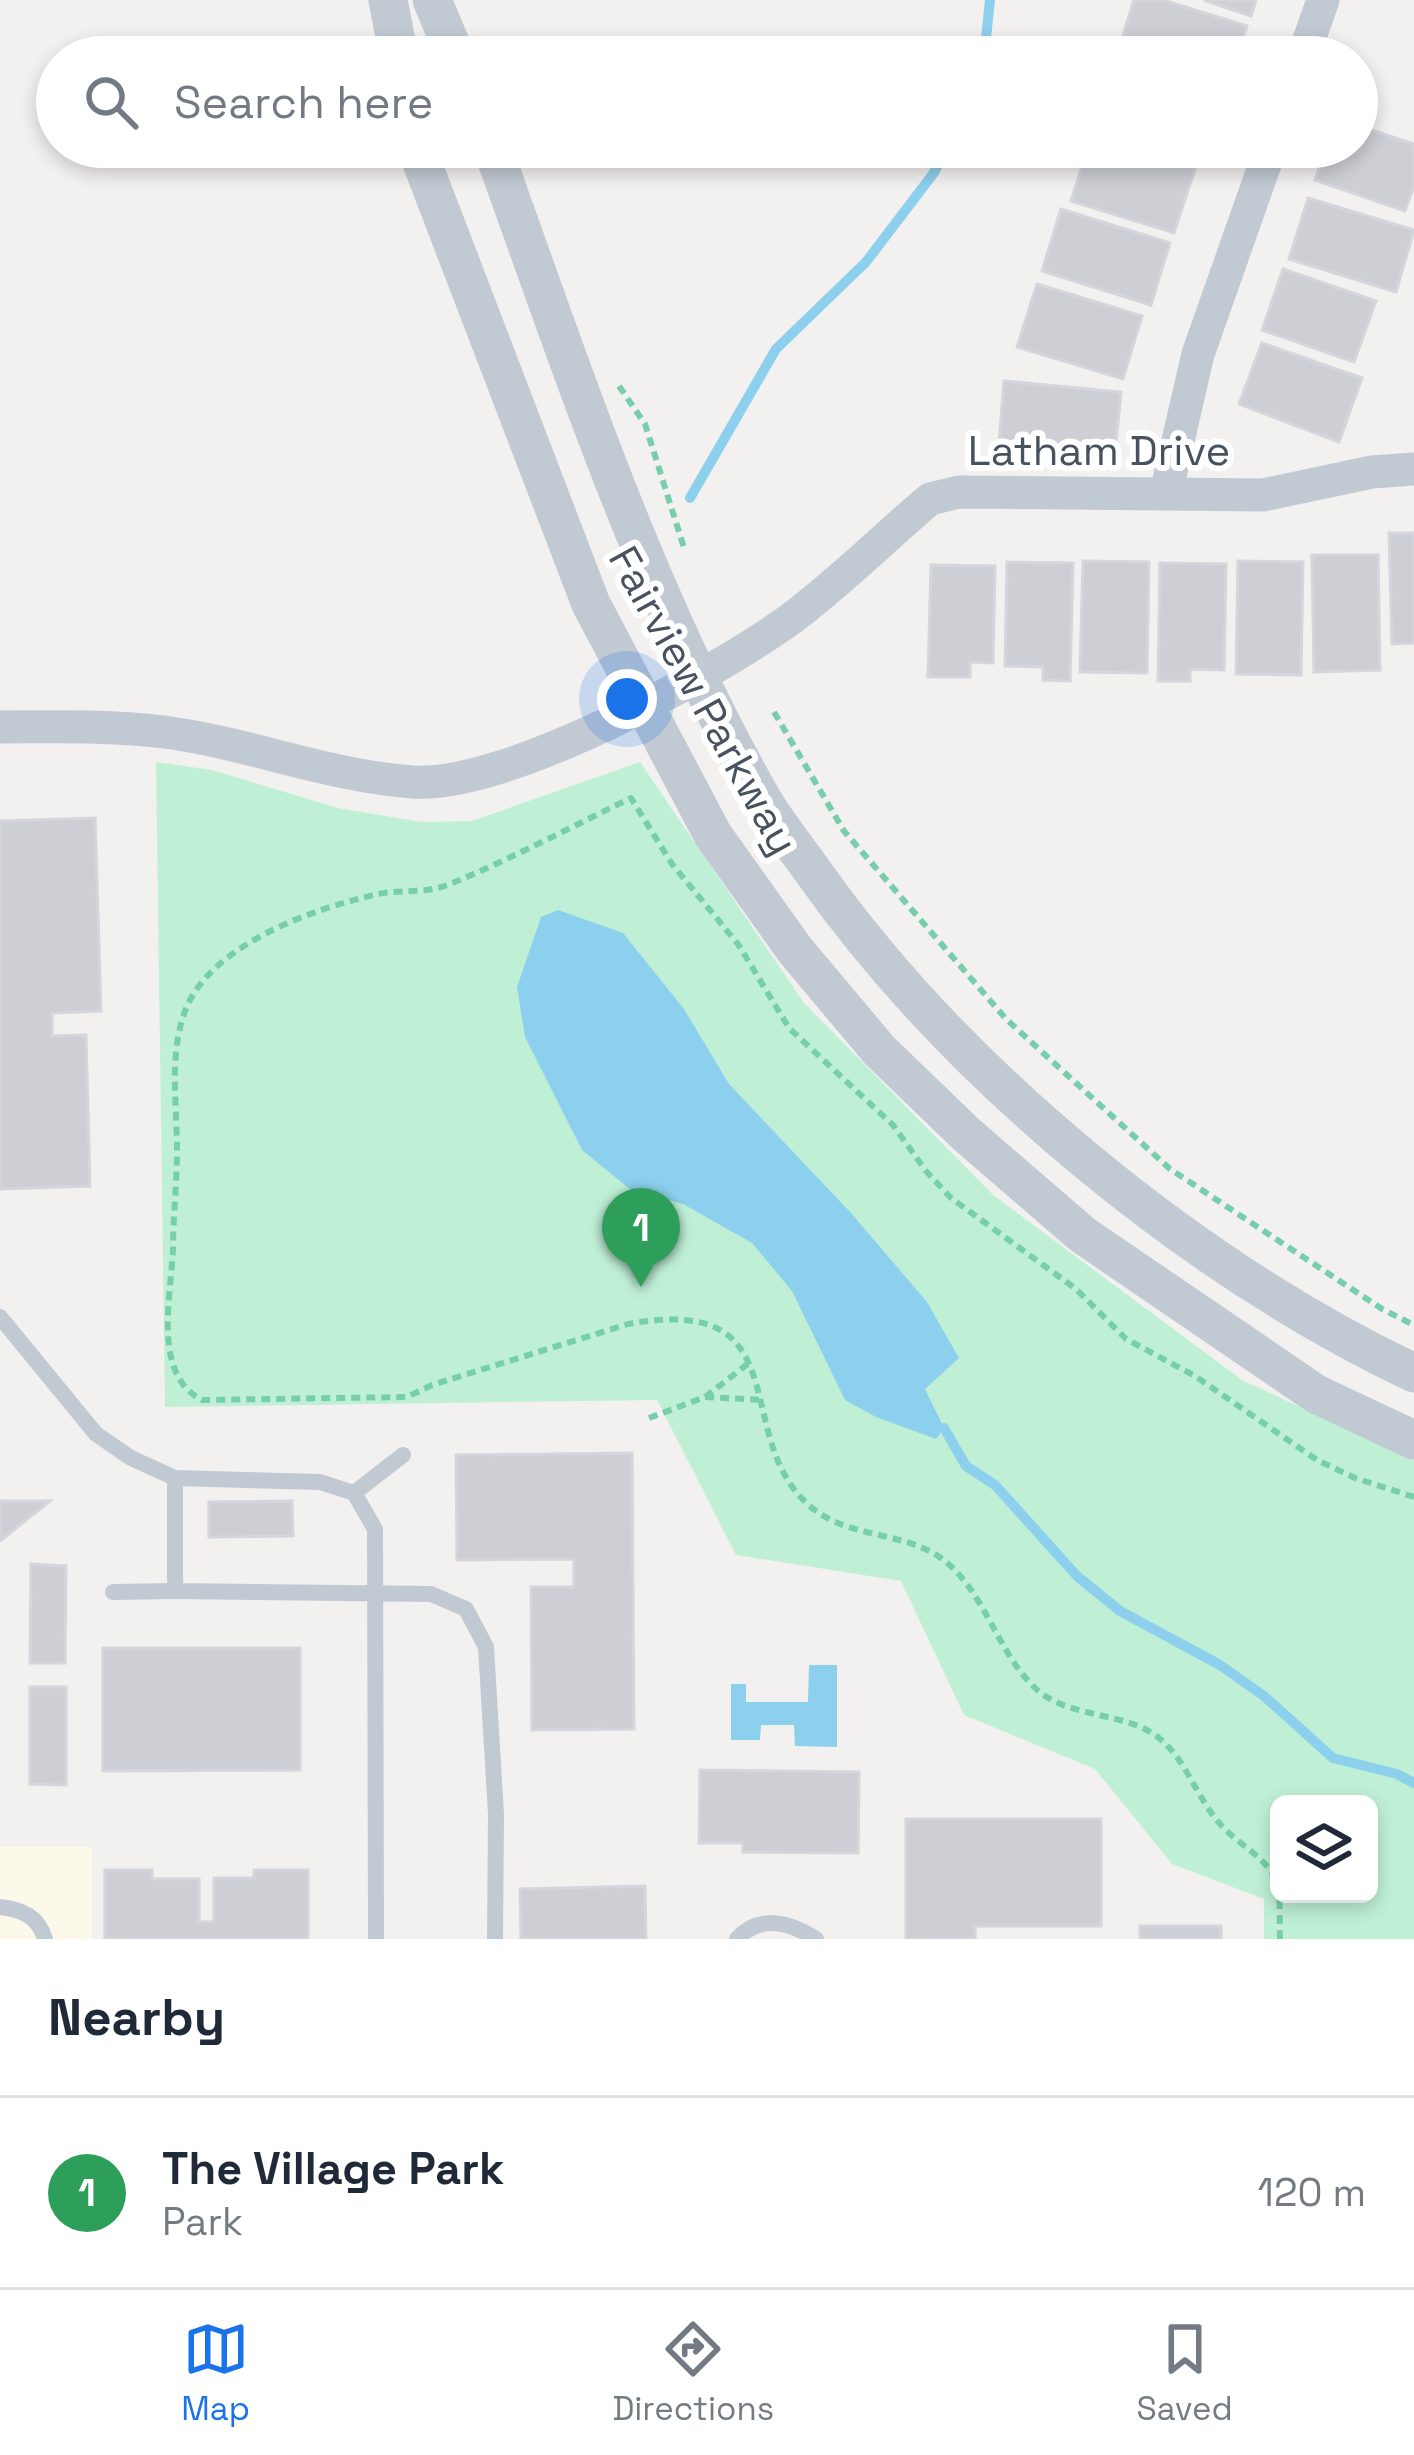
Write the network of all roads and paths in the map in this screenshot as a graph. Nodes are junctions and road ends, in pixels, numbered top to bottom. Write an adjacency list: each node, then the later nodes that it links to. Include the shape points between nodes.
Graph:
1 (388, 0): 4 (street)
2 (432, 0): 5 (street)
3 (1323, 0): 6 (street)
4 (395, 36)
5 (447, 36)
6 (1310, 36)
7 (424, 168): 15 (street, Fairview Parkway, via 563,539)
8 (500, 168): 14 (street, Fairview Parkway, via 626,512)
9 (1264, 168): 12 (street, via 1198,354)
10 (614, 370): 13 (path, via 645,424)
11 (1414, 469): 12 (street, Latham Drive, via 1263,495)
12 (1166, 494): 14 (street, Latham Drive, via 959,492 930,499 793,617)
13 (686, 556)
14 (698, 677): 15 (street, Latham Drive); 21 (street, Fairview Parkway, via 764,802 843,913 1007,1089 1222,1260 1346,1341)
15 (643, 704): 17 (street, via 542,753 459,780 418,782 348,775 162,732); 25 (street, Fairview Parkway, via 713,835 794,950 879,1050 966,1134 1083,1235 1188,1310 1316,1394)
16 (774, 712): 19 (path, via 844,831 1006,1019 1170,1169)
17 (0, 727)
18 (0, 1317): 27 (lane, via 96,1434)
19 (1414, 1325)
20 (749, 1363): 22 (path); 23 (path); 29 (path, via 704,1321 659,1318 407,1397 202,1400 188,1393 170,1347 175,1069 193,995 227,959 298,919 384,893 446,886 631,798 672,864 739,944 789,1028 892,1125 951,1198 1076,1289 1126,1339 1317,1460)
21 (1414, 1373)
22 (706, 1397): 23 (path); 24 (path)
23 (763, 1400): 39 (path, via 775,1457 818,1512 932,1552 968,1585 1036,1690 1142,1727 1176,1753 1218,1822 1277,1882)
24 (649, 1418)
25 (1414, 1441)
26 (404, 1455): 28 (lane)
27 (175, 1478): 28 (lane, via 320,1481); 30 (lane)
28 (354, 1493): 32 (lane, via 375,1528)
29 (1414, 1497)
30 (175, 1591): 31 (lane); 32 (lane)
31 (113, 1592)
32 (374, 1595): 35 (lane); 36 (lane, via 431,1594 466,1609 486,1647)
33 (0, 1907): 34 (lane, via 22,1910)
34 (45, 1939)
35 (376, 1939)
36 (495, 1939)
37 (737, 1939): 38 (lane, via 749,1926 768,1923 794,1925)
38 (816, 1939)
39 (1280, 1939)

